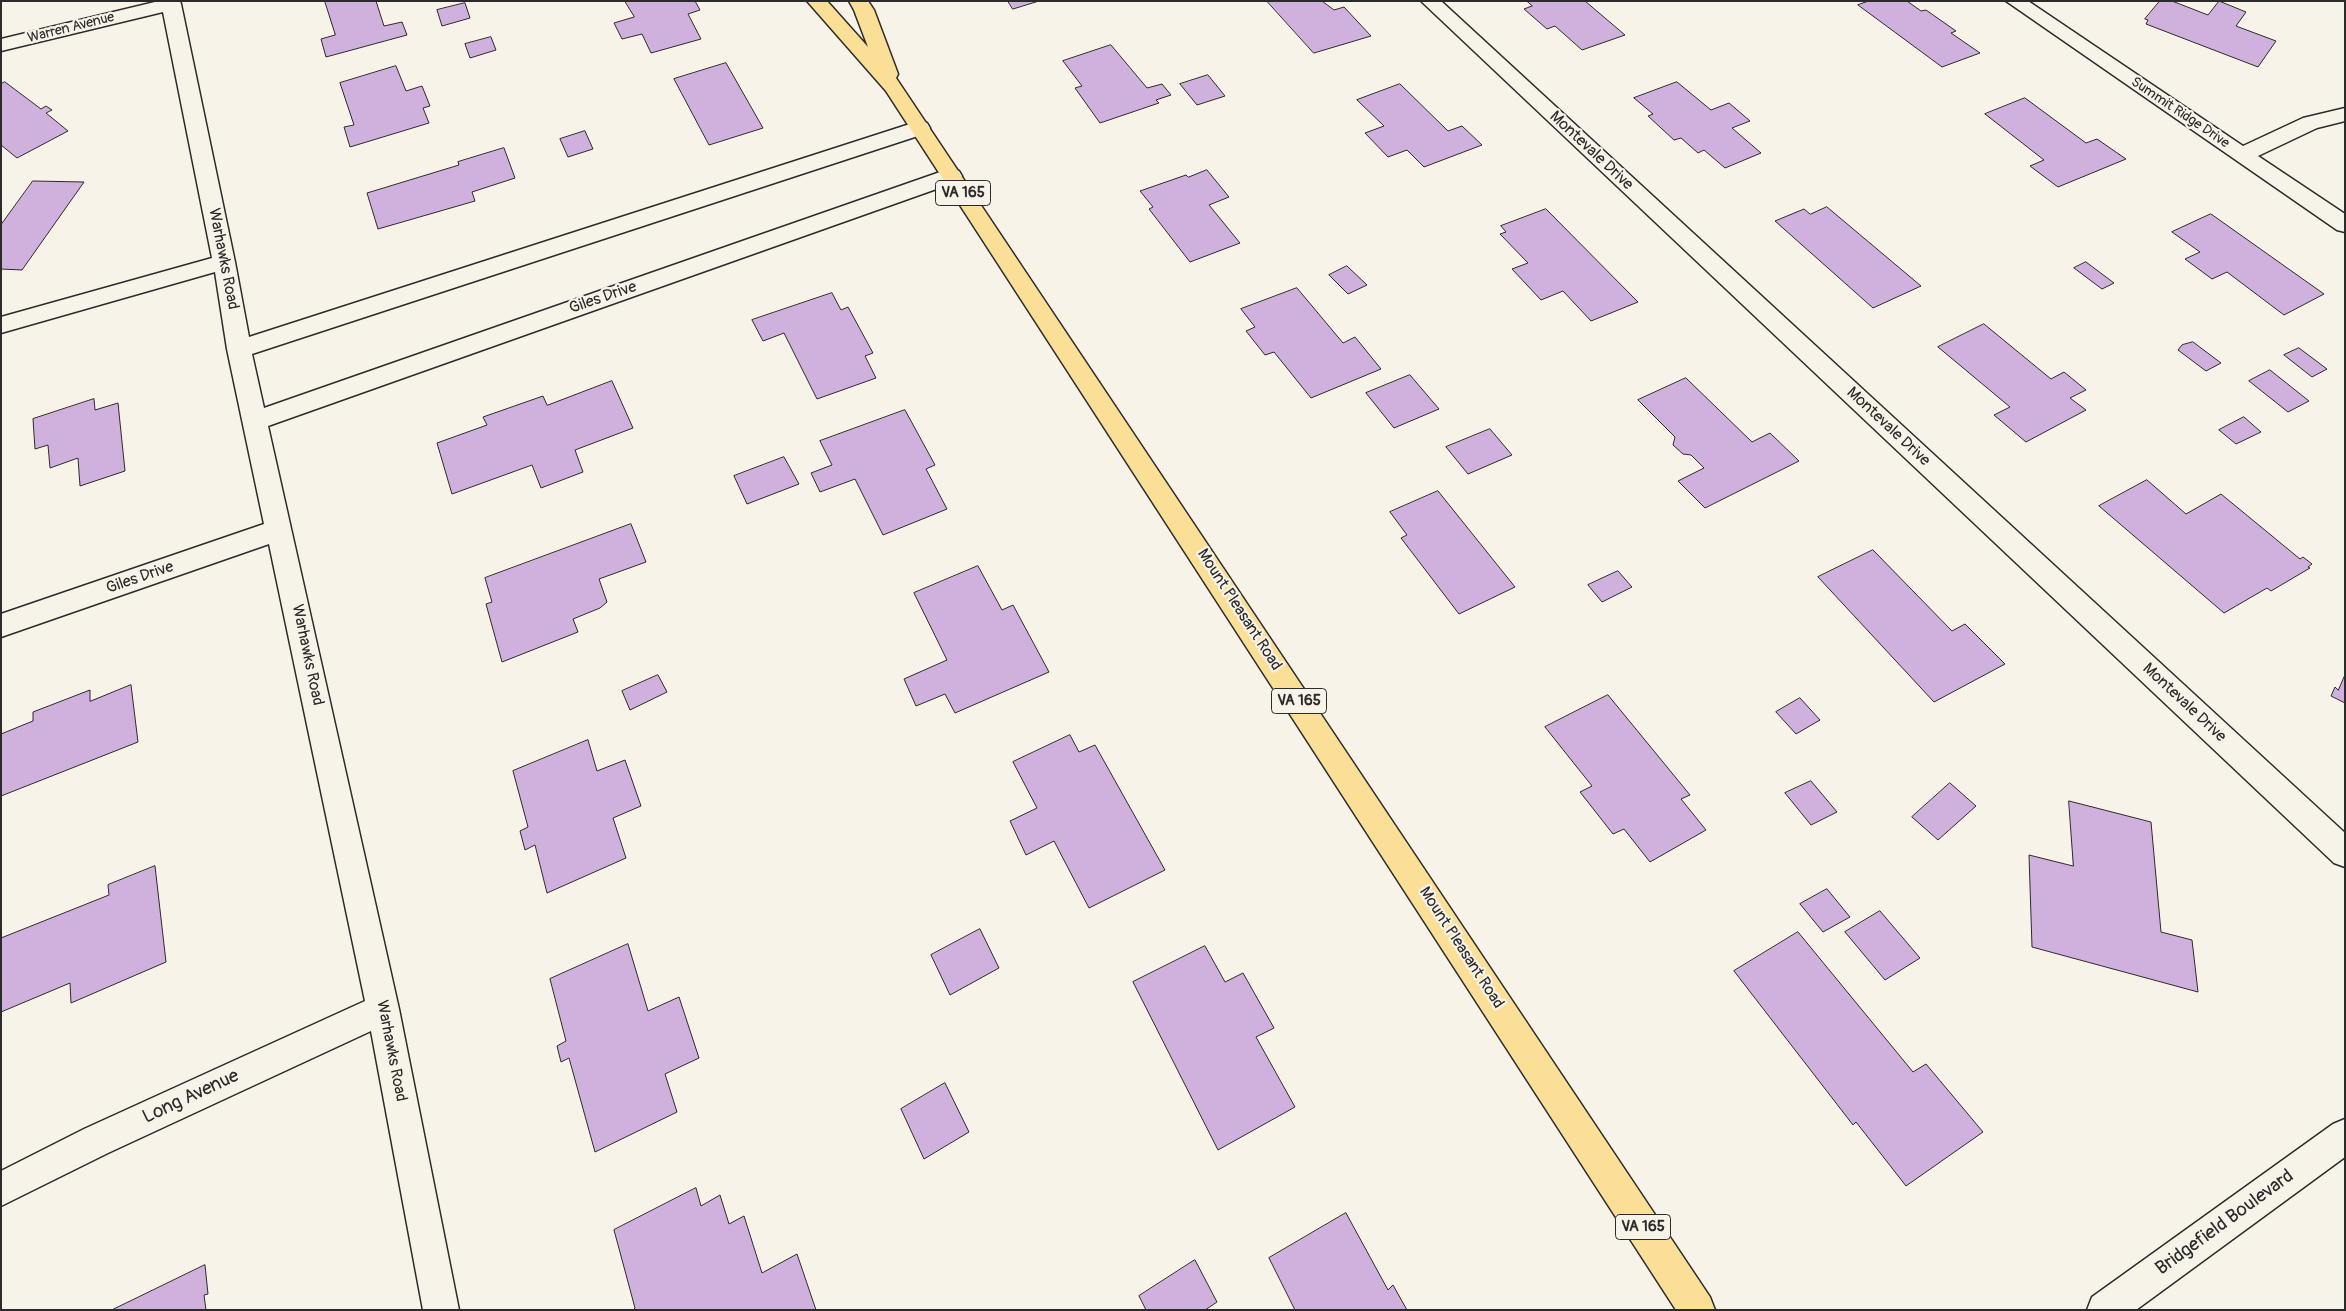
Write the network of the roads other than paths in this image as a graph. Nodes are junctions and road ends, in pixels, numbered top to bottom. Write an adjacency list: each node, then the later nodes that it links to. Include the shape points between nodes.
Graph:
1 (816, 1): 7 (highway, Mount Pleasant Road / VA 165)
2 (858, 1): 7 (highway, Mount Pleasant Road / VA 165)
3 (1430, 1): 19 (street, Montevale Drive)
4 (2015, 1): 10 (street, Summit Ridge Drive)
5 (170, 2): 6 (street, Warren Avenue); 13 (street, Warhawks Road)
6 (1, 45)
7 (893, 87): 9 (highway, Mount Pleasant Road / VA 165)
8 (2345, 114): 10 (street, via 2310,123)
9 (920, 128): 11 (highway, Mount Pleasant Road / VA 165); 15 (street)
10 (2242, 155): 12 (street, Summit Ridge Drive)
11 (951, 176): 16 (street, Giles Drive); 24 (highway, Mount Pleasant Road / VA 165)
12 (2345, 225)
13 (224, 262): 14 (street); 15 (street, Warhawks Road)
14 (1, 325)
15 (239, 349): 16 (street, Warhawks Road)
16 (255, 421): 17 (street, Warhawks Road)
17 (280, 530): 18 (street, Giles Drive); 20 (street, Warhawks Road)
18 (1, 626)
19 (2345, 853)
20 (383, 1009): 22 (street, Long Avenue, via 96,1141); 23 (street, Warhawks Road)
21 (2345, 1136): 25 (street, Bridgefield Boulevard)
22 (1, 1189)
23 (441, 1310)
24 (1697, 1310)
25 (2105, 1310)

